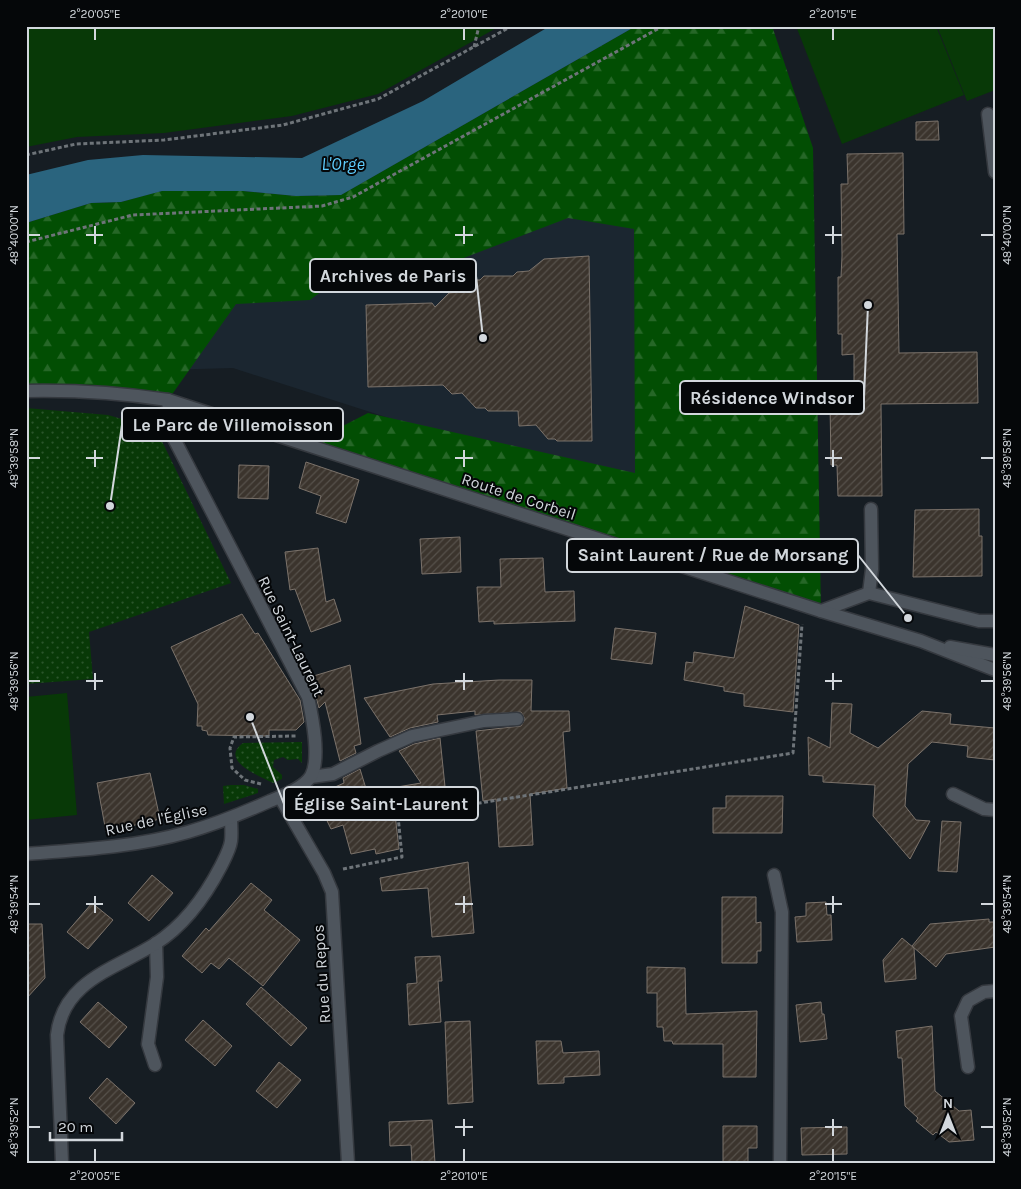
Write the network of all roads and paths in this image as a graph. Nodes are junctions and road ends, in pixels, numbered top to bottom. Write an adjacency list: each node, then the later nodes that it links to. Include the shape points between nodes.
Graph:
1 (479, 26): 4 (path)
2 (512, 26): 4 (path)
3 (663, 26): 8 (path, via 353,197 322,206 133,215)
4 (474, 47): 6 (path, via 378,99 282,125 164,140 76,144)
5 (988, 114): 7 (street)
6 (26, 155)
7 (995, 172)
8 (26, 242)
9 (26, 390): 10 (street, Route de Corbeil, via 118,393)
10 (168, 400): 13 (street, Route de Corbeil); 20 (street, Rue Saint-Laurent, via 171,433 308,697)
11 (871, 509): 12 (street)
12 (870, 593): 14 (street); 15 (street, via 979,621)
13 (806, 606): 14 (street, Route de Corbeil); 27 (path, via 801,626 793,753 398,816 402,857)
14 (820, 611): 16 (street, Route de Corbeil)
15 (995, 621)
16 (920, 641): 17 (street); 18 (street, Route de Corbeil)
17 (995, 655)
18 (995, 670)
19 (517, 719): 21 (street, via 484,721 412,736 333,774)
20 (314, 736): 21 (street, Rue Saint-Laurent, via 315,765); 23 (path, via 234,737 230,748 232,768 245,780 263,784)
21 (311, 777): 23 (street, Rue de l'Église)
22 (954, 794): 24 (street, via 984,809)
23 (276, 799): 25 (street, Rue de l'Église); 27 (street, Rue du Repos)
24 (995, 810)
25 (231, 818): 26 (street, Rue de l'Église, via 187,832 128,844); 29 (street, via 232,842 208,891 180,924)
26 (26, 854)
27 (324, 873): 34 (street, Rue du Repos, via 332,892)
28 (774, 875): 35 (street, via 782,912)
29 (156, 943): 31 (street, via 157,978 148,1044); 33 (street, via 93,979 65,1004 57,1035)
30 (995, 991): 32 (street, via 984,992 968,1001 962,1016)
31 (155, 1065)
32 (968, 1067)
33 (62, 1163)
34 (348, 1163)
35 (780, 1163)

